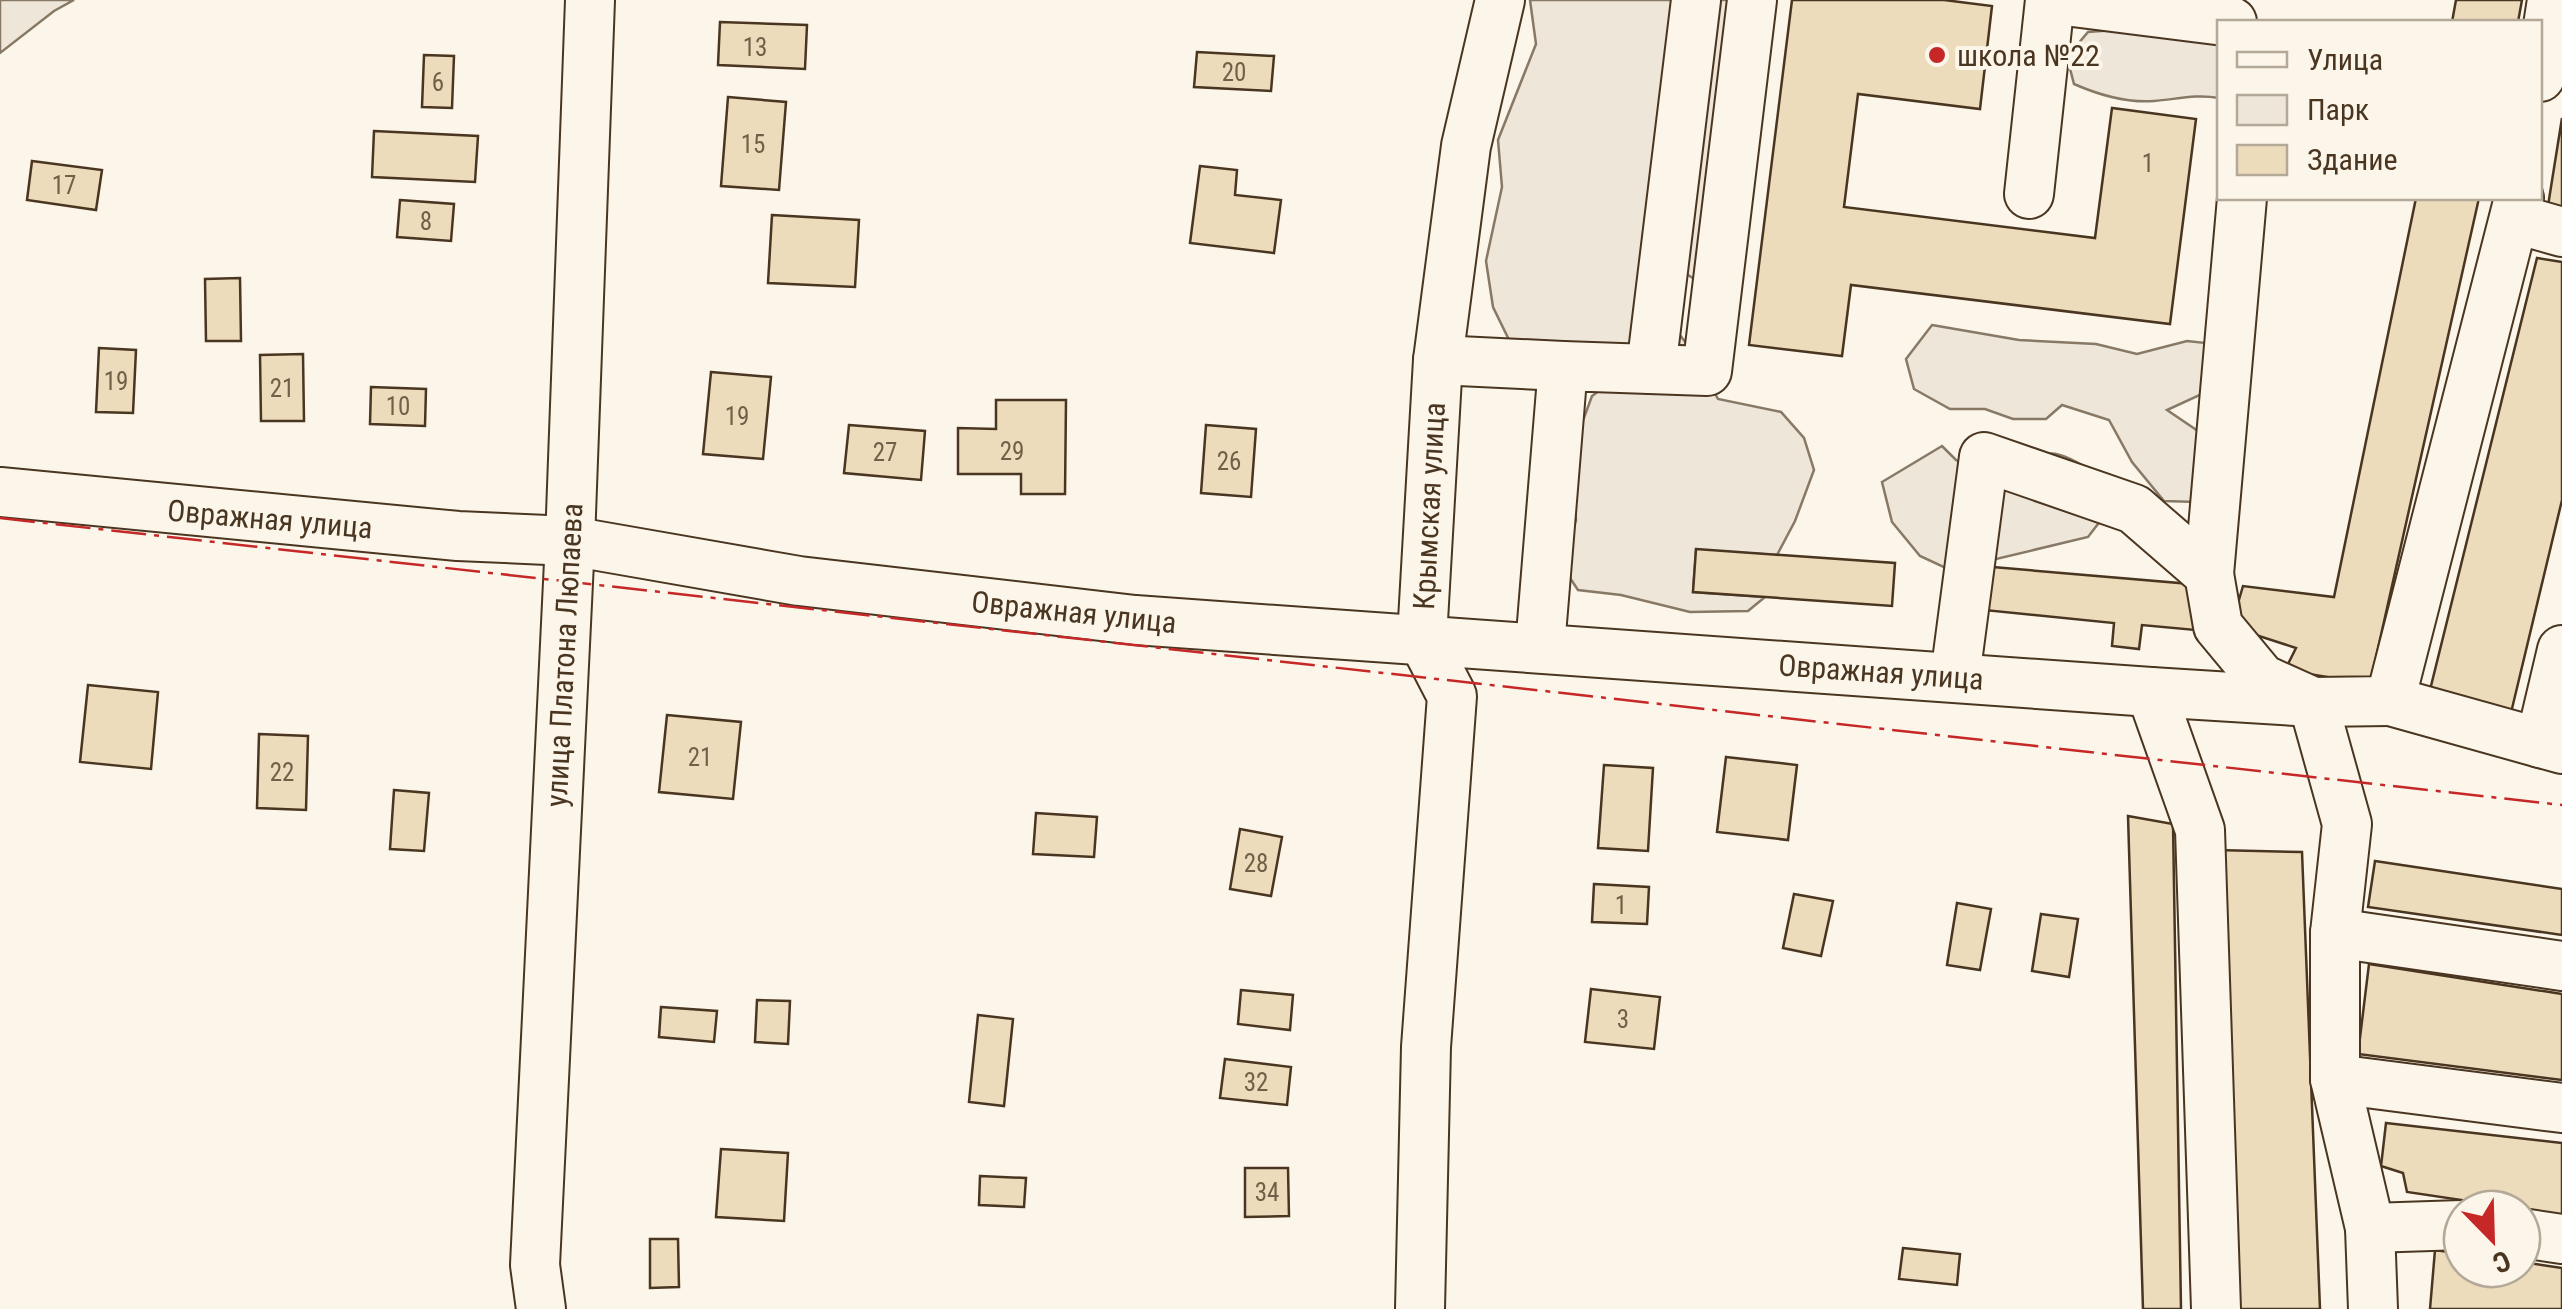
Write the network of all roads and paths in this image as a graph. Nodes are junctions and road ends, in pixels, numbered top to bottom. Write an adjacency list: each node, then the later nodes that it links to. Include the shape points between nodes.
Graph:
1 (590, 0): 17 (street, улица Платона Люпаева)
2 (1500, 0): 13 (street, Крымская улица, via 1466,146)
3 (1696, 0): 15 (street)
4 (1752, 0): 15 (street, via 1707,371)
5 (2054, 0): 7 (street); 9 (street)
6 (2552, 0): 8 (street)
7 (2217, 20)
8 (2542, 64)
9 (2029, 194)
10 (2242, 200): 18 (street)
11 (2518, 208): 12 (street); 24 (street)
12 (2562, 232)
13 (1438, 360): 14 (street); 19 (street, Крымская улица)
14 (1563, 366): 15 (street); 20 (street)
15 (1651, 369)
16 (0, 492): 17 (street, Овражная улица)
17 (570, 541): 19 (street, Овражная улица, via 798,581 1095,616); 33 (street, улица Платона Люпаева, via 535,1266)
18 (2209, 574): 22 (street, via 2134,509 1984,457); 25 (street, via 2218,626 2262,679)
19 (1422, 638): 20 (street, Овражная улица); 34 (street, Крымская улица, via 1452,696 1426,1047)
20 (1540, 647): 22 (street, Овражная улица)
21 (2562, 650): 26 (street)
22 (1955, 678): 23 (street, Овражная улица)
23 (2152, 692): 25 (street, Овражная улица); 35 (street, via 2200,830)
24 (2390, 701): 25 (street, Овражная улица); 26 (street, Овражная улица)
25 (2313, 702): 27 (street, via 2347,824)
26 (2551, 746)
27 (2334, 932): 28 (street); 29 (street)
28 (2562, 966)
29 (2335, 1080): 30 (street); 32 (street)
30 (2562, 1108)
31 (2442, 1226): 32 (street)
32 (2370, 1228): 36 (street)
33 (541, 1309)
34 (1420, 1309)
35 (2216, 1309)
36 (2373, 1309)

